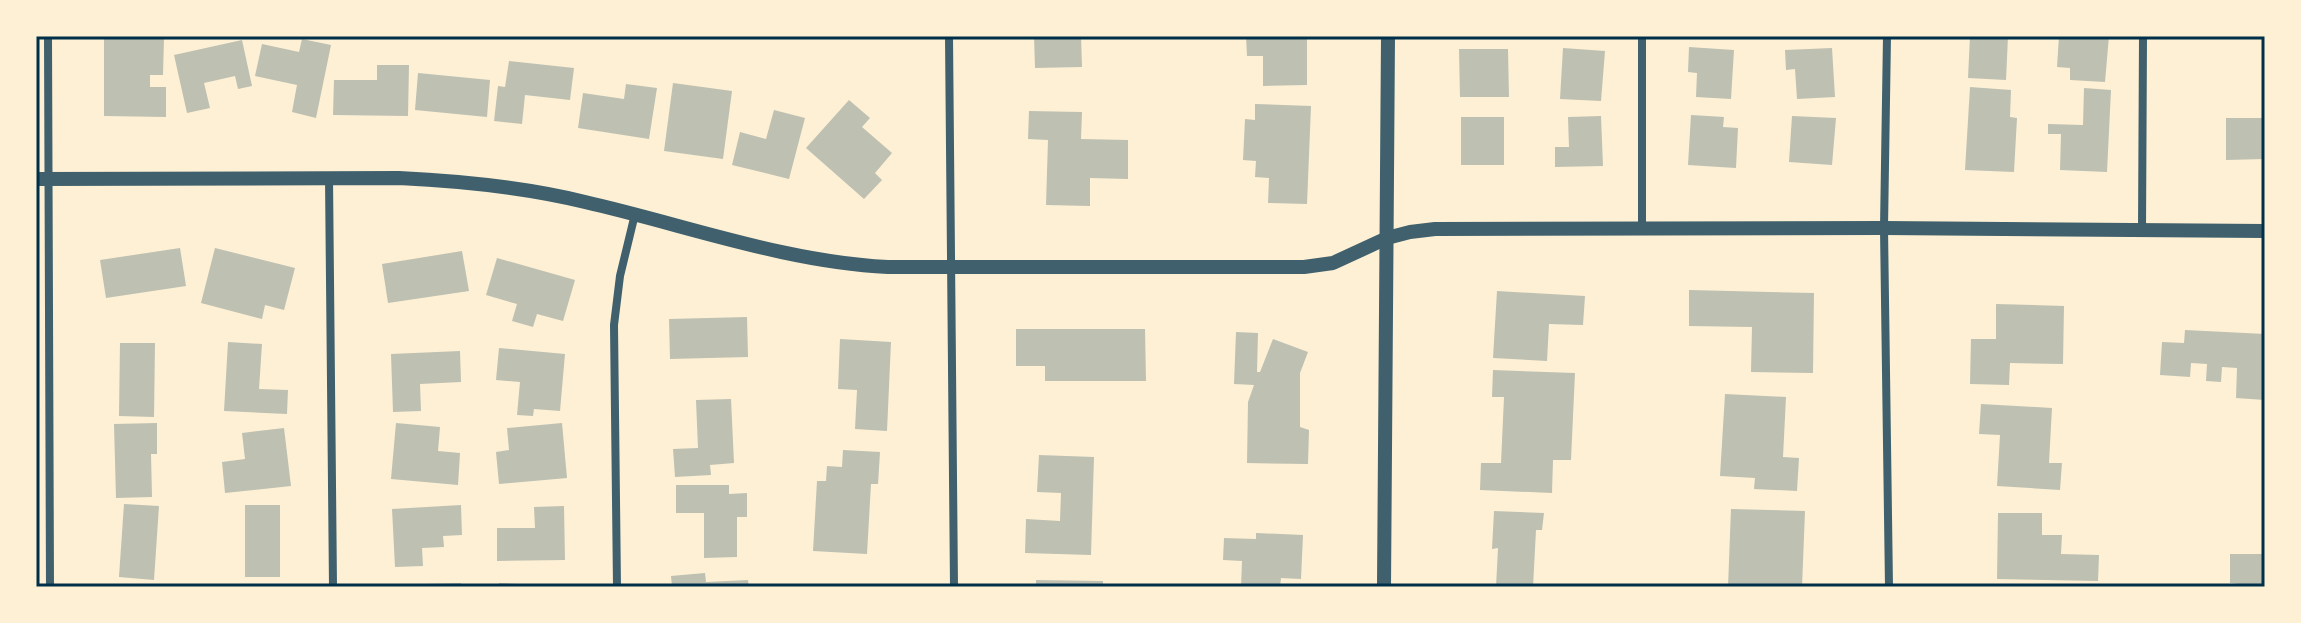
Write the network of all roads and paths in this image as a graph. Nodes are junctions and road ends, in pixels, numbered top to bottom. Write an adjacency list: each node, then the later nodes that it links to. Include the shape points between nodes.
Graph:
1 (48, 36): 8 (street)
2 (949, 36): 15 (street)
3 (1388, 36): 14 (street)
4 (1642, 36): 10 (street)
5 (1887, 36): 11 (street)
6 (2143, 36): 13 (street)
7 (329, 178): 8 (street); 9 (street, via 457,181 530,190); 17 (street)
8 (42, 179): 16 (street)
9 (635, 214): 15 (street, via 822,260); 18 (street, via 614,325)
10 (1642, 228): 11 (street); 14 (street, via 1435,229)
11 (1884, 228): 13 (street); 21 (street)
12 (2265, 231): 13 (street)
13 (2142, 232)
14 (1387, 238): 15 (street, via 1333,263 1304,267); 20 (street)
15 (951, 268): 19 (street)
16 (50, 587)
17 (333, 587)
18 (617, 587)
19 (954, 587)
20 (1384, 587)
21 (1889, 587)

